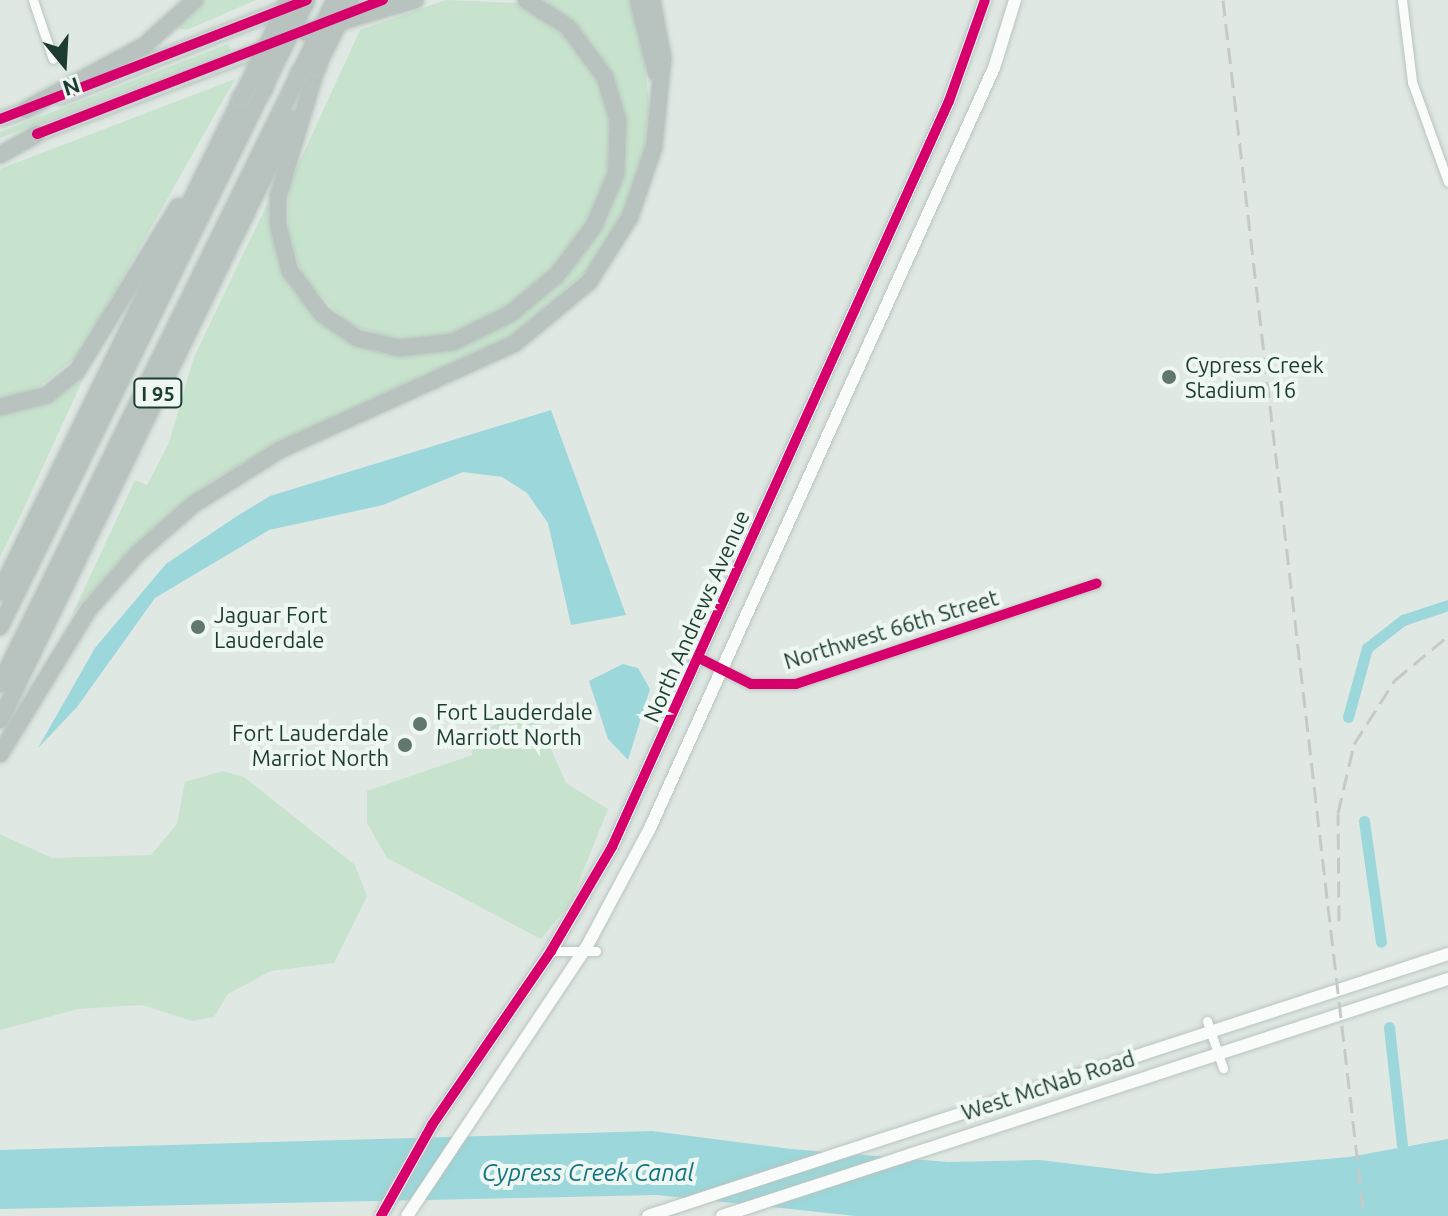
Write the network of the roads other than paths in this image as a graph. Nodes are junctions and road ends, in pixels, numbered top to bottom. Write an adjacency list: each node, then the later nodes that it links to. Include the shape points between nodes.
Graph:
1 (33, 0): 16 (street)
2 (195, 0): 19 (highway, via 145,45)
3 (289, 0): 24 (highway, I 95, bridge)
4 (307, 0): 19 (main road); 29 (highway, bridge)
5 (335, 0): 32 (highway, bridge)
6 (350, 0): 17 (highway, I 95, bridge)
7 (383, 0): 15 (main road)
8 (415, 0): 15 (highway)
9 (526, 0): 17 (highway, via 568,27 605,77 618,121 616,174 594,226 557,275 510,314 453,342 399,348 357,338 322,314 290,271 278,225 278,197)
10 (638, 0): 18 (highway)
11 (652, 0): 18 (highway, via 663,58)
12 (985, 0): 30 (main road, North Andrews Avenue, via 949,101)
13 (1015, 0): 31 (main road, North Andrews Avenue, via 994,68)
14 (1402, 0): 25 (street, via 1409,67)
15 (305, 32): 21 (main road)
16 (53, 59)
17 (317, 67): 33 (highway, I 95)
18 (660, 90): 34 (highway, via 654,147 638,201 611,251 576,297 514,344 280,450 194,504 138,553 89,609)
19 (25, 110): 20 (main road)
20 (0, 119)
21 (37, 134): 22 (main road); 23 (highway)
22 (0, 148)
23 (0, 155)
24 (211, 159): 26 (highway, via 77,371 47,395); 28 (highway, I 95)
25 (1448, 182)
26 (0, 407)
27 (1097, 583): 31 (street, Northwest 66th Street, via 796,684 751,684)
28 (0, 592)
29 (0, 627)
30 (699, 658): 31 (street, Northwest 66th Street); 36 (main road, North Andrews Avenue, via 612,847)
31 (723, 668): 35 (main road, North Andrews Avenue)
32 (0, 684)
33 (0, 720)
34 (0, 754)
35 (591, 949): 36 (street); 44 (main road, North Andrews Avenue, via 463,1124)
36 (551, 951): 45 (main road, North Andrews Avenue, via 432,1125)
37 (1448, 954): 38 (main road, West McNab Road)
38 (1425, 962): 40 (main road); 41 (main road, West McNab Road)
39 (1448, 979): 40 (main road, West McNab Road)
40 (1433, 984): 42 (main road, West McNab Road)
41 (1209, 1026): 42 (street); 46 (main road, West McNab Road)
42 (1219, 1054): 43 (street); 47 (main road, West McNab Road)
43 (1223, 1068)
44 (409, 1211)
45 (383, 1212)
46 (648, 1216)
47 (722, 1216)

